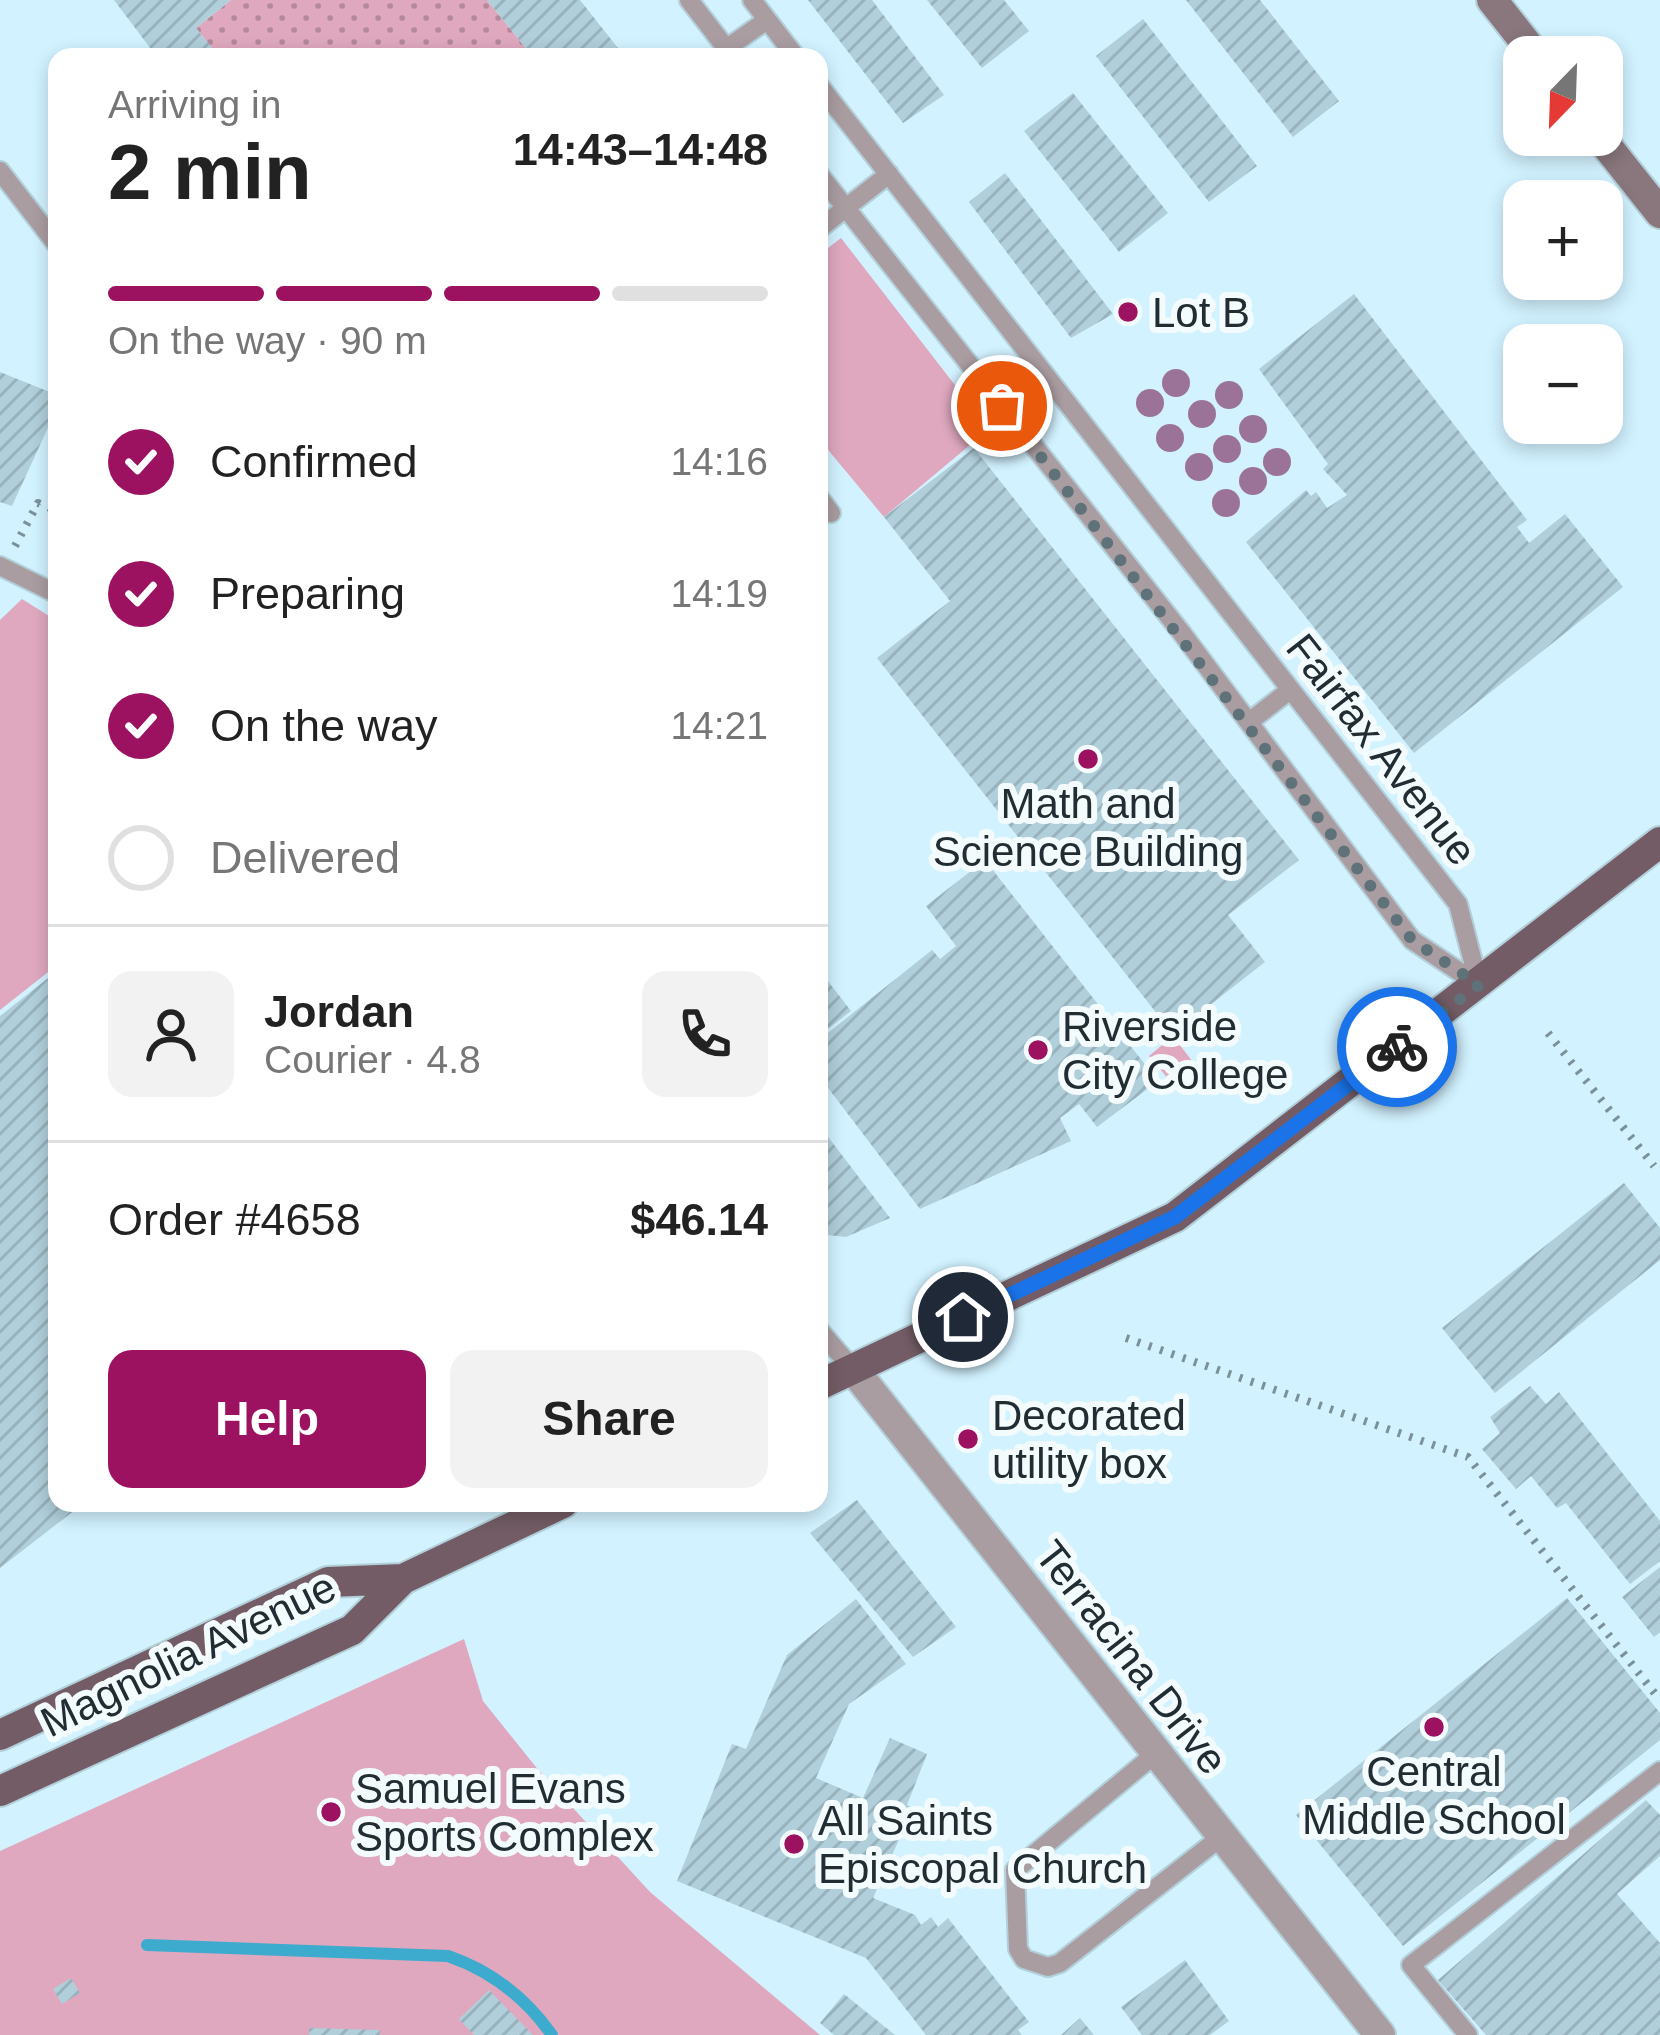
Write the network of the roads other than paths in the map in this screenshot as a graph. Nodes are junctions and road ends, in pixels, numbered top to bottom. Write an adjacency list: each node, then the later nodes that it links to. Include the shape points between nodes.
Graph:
1 (689, 0): 6 (lane)
2 (752, 0): 4 (lane)
3 (1492, 0): 5 (street)
4 (767, 20): 7 (lane); 8 (lane)
5 (1520, 36)
6 (726, 48)
7 (736, 48)
8 (789, 48)
9 (828, 96): 12 (lane, Fairfax Avenue)
10 (1615, 156): 16 (street)
11 (0, 171): 14 (lane)
12 (889, 174): 15 (lane); 21 (lane, Fairfax Avenue)
13 (828, 184): 15 (lane, Fairfax Avenue)
14 (8, 197): 18 (lane)
15 (848, 206): 17 (lane); 22 (lane, Fairfax Avenue)
16 (1660, 213)
17 (828, 222)
18 (48, 236)
19 (0, 566): 20 (lane)
20 (48, 590)
21 (1290, 691): 22 (lane); 24 (lane, Fairfax Avenue, via 1458,904)
22 (1249, 722): 24 (lane, Fairfax Avenue, via 1412,940)
23 (1660, 842): 24 (main road)
24 (1479, 985): 26 (main road, via 1175,1217)
25 (828, 1340): 26 (lane, Terracina Drive)
26 (854, 1369): 27 (main road); 31 (street, Terracina Drive)
27 (828, 1381)
28 (544, 1512): 29 (main road, Magnolia Avenue)
29 (403, 1579): 30 (main road, Magnolia Avenue, via 328,1582); 33 (main road, Magnolia Avenue, via 352,1630)
30 (0, 1735)
31 (1154, 1755): 34 (street, Terracina Drive); 34 (lane, via 1016,1870 1024,1959 1060,1964)
32 (1660, 1771): 36 (lane, via 1412,1965)
33 (0, 1791)
34 (1221, 1838): 35 (street, Terracina Drive)
35 (1380, 2035)
36 (1468, 2035)

